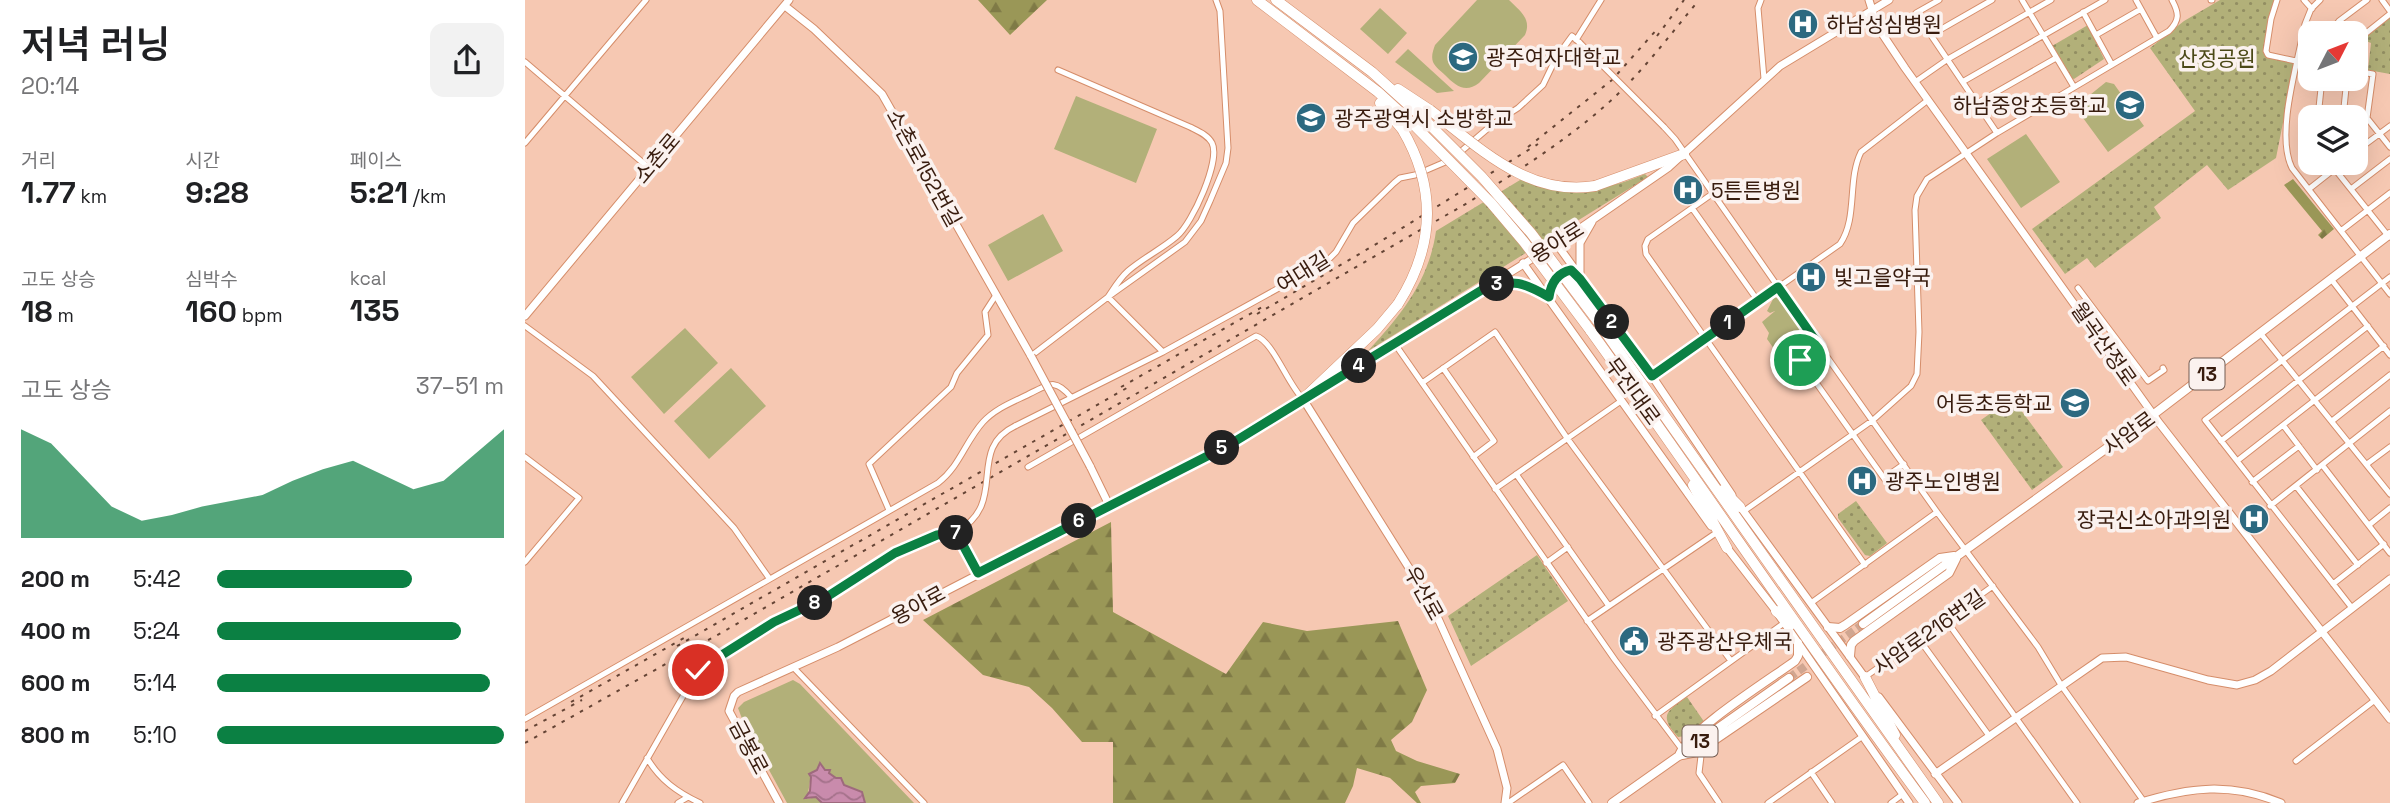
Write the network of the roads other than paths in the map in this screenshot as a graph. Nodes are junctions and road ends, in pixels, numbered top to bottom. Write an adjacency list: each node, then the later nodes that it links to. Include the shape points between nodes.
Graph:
1 (646, 0): 48 (street)
2 (1216, 0): 85 (street, via 1227,111 1226,163 1194,233)
3 (1257, 0): 36 (highway, 무진대로)
4 (1276, 0): 51 (highway, 무진대로)
5 (1601, 0): 35 (street, 여대길)
6 (1761, 0): 44 (street)
7 (1869, 0): 24 (street, 월곡산정로)
8 (1889, 0): 24 (street, 용아로)
9 (1939, 0): 31 (street, via 1916,13)
10 (1991, 0): 31 (street)
11 (2022, 0): 27 (street)
12 (2051, 0): 27 (street)
13 (2105, 0): 25 (street)
14 (2136, 0): 22 (street)
15 (2172, 0): 34 (street, via 2178,11 2174,27)
16 (2277, 0): 39 (street, via 2266,51 2269,57)
17 (2304, 0): 23 (street)
18 (2320, 0): 23 (street)
19 (2367, 0): 29 (street)
20 (2382, 0): 26 (street)
21 (784, 2): 61 (street, 소촌로); 84 (street, 소촌로152번길, via 882,94)
22 (2141, 9): 33 (street); 34 (street)
23 (2312, 9): 28 (street)
24 (1872, 10): 44 (street, 용아로); 46 (street, 월곡산정로, via 1877,26)
25 (2083, 12): 32 (street); 33 (street)
26 (2390, 12): 30 (street)
27 (2029, 13): 32 (street); 38 (street)
28 (2306, 21)
29 (2339, 21)
30 (2368, 31)
31 (1931, 35): 38 (street)
32 (2042, 36): 37 (street); 45 (street)
33 (2096, 36): 41 (street)
34 (2157, 38): 41 (street)
35 (1576, 39): 58 (street, 사암로216번길, bridge, via 1664,127); 97 (street, 여대길, via 1556,58 1540,89 1457,156 1394,183 1353,223 1326,262)
36 (1333, 56): 108 (highway, bridge, via 1402,129 1419,163 1428,207 1427,230 1421,256 1398,304); 122 (highway, 무진대로, bridge, via 1413,125 1508,223)
37 (2056, 58): 47 (street); 50 (street)
38 (1948, 59): 45 (street); 46 (street)
39 (2298, 61): 64 (street, via 2285,145 2292,168)
40 (525, 62): 48 (street)
41 (2112, 65): 47 (street)
42 (1058, 70): 85 (street, via 1191,127 1213,144 1201,198 1186,226 1130,269)
43 (2368, 73): 54 (street, via 2374,74 2367,118)
44 (1764, 79): 58 (street, 용아로)
45 (1964, 81): 50 (street)
46 (1915, 82): 49 (street, 월곡산정로)
47 (2074, 87): 53 (street)
48 (565, 96): 56 (street); 61 (street)
49 (1929, 100): 59 (street, 월곡산정로); 80 (street, via 1861,152 1847,233 1840,244)
50 (1979, 102): 53 (street)
51 (1426, 113): 58 (highway, bridge, via 1522,177 1556,187 1595,186); 132 (highway, 무진대로, bridge, via 1531,233)
52 (2390, 126): 54 (street)
53 (1997, 133): 59 (street)
54 (2380, 134): 55 (street); 57 (street)
55 (2368, 142)
56 (525, 143)
57 (2390, 147)
58 (1684, 154): 67 (street, 사암로216번길); 70 (street, 용아로)
59 (1967, 154): 112 (street, 월곡산정로); 113 (street, via 1927,179 1917,196 1917,374 1903,395)
60 (2390, 159): 65 (street)
61 (649, 168): 89 (street, 소촌로)
62 (2327, 175): 64 (street)
63 (2340, 175): 65 (street)
64 (2309, 189): 71 (street)
65 (2351, 189): 69 (street)
66 (2390, 193): 69 (street)
67 (1712, 194): 68 (street); 80 (street, 사암로216번길)
68 (1692, 208): 87 (street); 93 (street, via 1648,239 1645,246 1646,254)
69 (2368, 211): 71 (street); 72 (street)
70 (1594, 218): 73 (street, 용아로); 77 (street, via 1580,243)
71 (2342, 230): 74 (street)
72 (2389, 236): 74 (main road, 사암로 / 13)
73 (1556, 243): 75 (street, 용아로); 77 (street, 무진대로)
74 (2361, 256): 78 (main road, 사암로 / 13); 79 (street)
75 (1523, 263): 81 (street, 용아로); 86 (street, 무진대로)
76 (2390, 277): 79 (street)
77 (1580, 279): 86 (street, via 1571,270 1564,271); 104 (street, 무진대로)
78 (2330, 279): 88 (street); 92 (main road, 사암로 / 13)
79 (2382, 283): 83 (street); 88 (street)
80 (1778, 287): 87 (street); 96 (street, 사암로216번길)
81 (1485, 288): 86 (street, via 1515,281); 94 (street, 용아로)
82 (2078, 288): 102 (street, via 2148,381)
83 (2390, 294)
84 (996, 295): 99 (street, 소촌로152번길); 145 (street, via 985,312 988,335 951,387 869,464)
85 (1108, 297): 97 (street); 99 (street)
86 (1549, 297): 110 (street, 무진대로)
87 (1758, 301): 93 (street)
88 (2353, 307): 91 (street); 100 (street)
89 (525, 316)
90 (525, 326): 162 (street, via 593,376 734,528)
91 (2368, 326): 95 (street); 105 (street)
92 (2261, 334): 100 (street); 112 (main road, 사암로 / 13)
93 (1706, 339): 104 (street); 130 (street)
94 (1395, 344): 106 (street); 108 (street, 용아로)
95 (2383, 346): 98 (street); 109 (street)
96 (1820, 347): 113 (street, 사암로216번길); 116 (street, via 1800,360)
97 (1163, 352): 107 (street, 여대길)
98 (2390, 355)
99 (1031, 356): 141 (street, 소촌로152번길, bridge)
100 (2282, 361): 105 (street); 118 (street, via 2205,420)
101 (1443, 368): 106 (street); 117 (street, via 1495,332); 124 (street, via 1493,442)
102 (2163, 368)
103 (2390, 375): 114 (street)
104 (1652, 376): 144 (street, 무진대로)
105 (2298, 380): 109 (street); 118 (street)
106 (1422, 383): 124 (street)
107 (1071, 397): 145 (street, via 1060,385 1051,384 994,412 978,428 950,473); 148 (street, 여대길, bridge, via 1000,436 991,450 982,508)
108 (1303, 399): 128 (street, via 1265,341 1256,336); 141 (street, 용아로, via 1229,445); 213 (street, 우산로, via 1431,603 1497,749)
109 (2315, 400): 114 (street); 115 (street)
110 (1621, 401): 117 (street); 149 (street, 무진대로)
111 (2390, 411): 119 (street)
112 (2154, 414): 153 (main road, 사암로 / 13); 176 (street, 월곡산정로)
113 (1873, 420): 116 (street); 126 (street, 사암로216번길)
114 (2332, 421): 119 (street)
115 (2283, 425): 120 (street); 125 (street)
116 (1852, 434): 130 (street); 134 (street)
117 (1567, 438): 131 (street); 160 (street)
118 (2221, 440): 125 (street)
119 (2350, 443): 127 (street); 129 (street)
120 (2299, 446): 129 (street); 135 (street)
121 (2390, 447): 127 (street)
122 (1676, 450): 152 (highway); 178 (highway, 무진대로)
123 (525, 457): 156 (street, via 579,499)
124 (1473, 457): 138 (street)
125 (2237, 461): 135 (street)
126 (1904, 464): 134 (street); 146 (street, 사암로216번길)
127 (2367, 464): 136 (street)
128 (1028, 467)
129 (2321, 468): 137 (street); 147 (street)
130 (1799, 471): 144 (street); 158 (street)
131 (1516, 474): 138 (street); 151 (street)
132 (1709, 477): 144 (highway); 202 (highway, 무진대로)
133 (2390, 477): 136 (street)
134 (1884, 478): 139 (street)
135 (2252, 482): 142 (street)
136 (2382, 484): 140 (street)
137 (2297, 486): 142 (street); 159 (street)
138 (1495, 489): 157 (street)
139 (1893, 491)
140 (2390, 494)
141 (1109, 505): 161 (street, 용아로)
142 (2270, 506): 164 (street)
143 (2390, 508): 147 (street)
144 (1742, 509): 166 (street, 무진대로)
145 (889, 510): 162 (street)
146 (1937, 512): 153 (street, 사암로216번길); 158 (street)
147 (2368, 525): 150 (street)
148 (956, 532): 161 (street); 199 (street, via 895,553 698,670)
149 (1716, 533): 152 (street, 무진대로); 160 (street)
150 (2384, 544): 154 (street); 159 (street)
151 (1568, 547): 157 (street); 167 (street)
152 (1727, 548): 169 (street, 무진대로)
153 (1966, 550): 155 (main road, 사암로 / 13); 165 (street, 사암로216번길)
154 (2390, 553)
155 (1957, 556): 172 (main road, via 1940,558); 174 (main road, 사암로 / 13); 177 (main road, via 1949,573)
156 (525, 562)
157 (1546, 562): 171 (street)
158 (1865, 565): 166 (street)
159 (2358, 565): 164 (street)
160 (1662, 568): 167 (street); 181 (street)
161 (978, 573): 182 (street, 용아로)
162 (769, 578): 194 (street)
163 (2390, 579): 168 (street)
164 (2333, 584): 168 (street)
165 (1993, 586): 170 (street, 사암로216번길); 187 (street, 사암로216번길)
166 (1811, 603): 175 (street, 무진대로)
167 (1609, 606): 171 (street)
168 (2352, 608): 176 (street)
169 (1776, 611): 173 (street, 무진대로); 178 (highway)
170 (1946, 620): 179 (street, 사암로216번길); 193 (street)
171 (1587, 621): 191 (street)
172 (1851, 622): 175 (main road, via 1840,628); 177 (main road, via 1853,631)
173 (1784, 623): 178 (street, 무진대로); 181 (street)
174 (1863, 624)
175 (1828, 627): 180 (street, 무진대로)
176 (2322, 632): 187 (street, via 2264,676 2237,685 2114,656 2097,661); 190 (street, 월곡산정로)
177 (1861, 636): 180 (main road, via 1851,645)
178 (1800, 639): 183 (main road); 186 (street, 무진대로); 189 (highway, 무진대로)
179 (1919, 639): 185 (street, 사암로216번길); 196 (street)
180 (1850, 656): 185 (street, 무진대로)
181 (1731, 661): 191 (street)
182 (793, 667): 188 (street, 용아로); 212 (street)
183 (1789, 677): 184 (main road); 197 (main road); 198 (main road, 13)
184 (1807, 677): 186 (street)
185 (1865, 677): 202 (highway); 203 (street, 무진대로)
186 (1825, 682): 189 (highway); 195 (street, 무진대로)
187 (2061, 685): 193 (street); 207 (street, 사암로216번길)
188 (738, 692): 206 (street, 금봉로, via 729,710)
189 (1845, 695): 221 (highway, 무진대로)
190 (2375, 700): 192 (street, 월곡산정로); 200 (street)
191 (1655, 716): 198 (street)
192 (2389, 716)
193 (2016, 718): 196 (street); 224 (street)
194 (525, 719)
195 (1863, 736): 201 (street); 204 (street, 무진대로)
196 (1990, 737): 203 (street)
197 (1706, 746): 198 (main road, via 1697,752); 216 (street, via 1699,773)
198 (1680, 752): 215 (main road, 13)
199 (647, 758): 205 (street, via 656,773); 208 (street)
200 (2296, 761)
201 (1811, 772): 217 (street); 218 (street)
202 (1915, 773): 222 (highway, 무진대로)
203 (1935, 774): 223 (street, 무진대로)
204 (1903, 794): 219 (street); 220 (street, 무진대로)
205 (688, 797): 209 (street); 210 (street)
206 (778, 801): 211 (street)
207 (2143, 802): 225 (street, via 2224,788 2257,793)
208 (622, 803)
209 (678, 803)
210 (700, 803)
211 (768, 803)
212 (924, 803)
213 (1507, 803): 214 (street, 우산로, via 1563,765)
214 (1589, 803)
215 (1612, 803)
216 (1720, 803)
217 (1768, 803)
218 (1832, 803)
219 (1891, 803)
220 (1909, 803)
221 (1925, 803)
222 (1938, 803)
223 (1958, 803)
224 (2077, 803)
225 (2281, 803)

